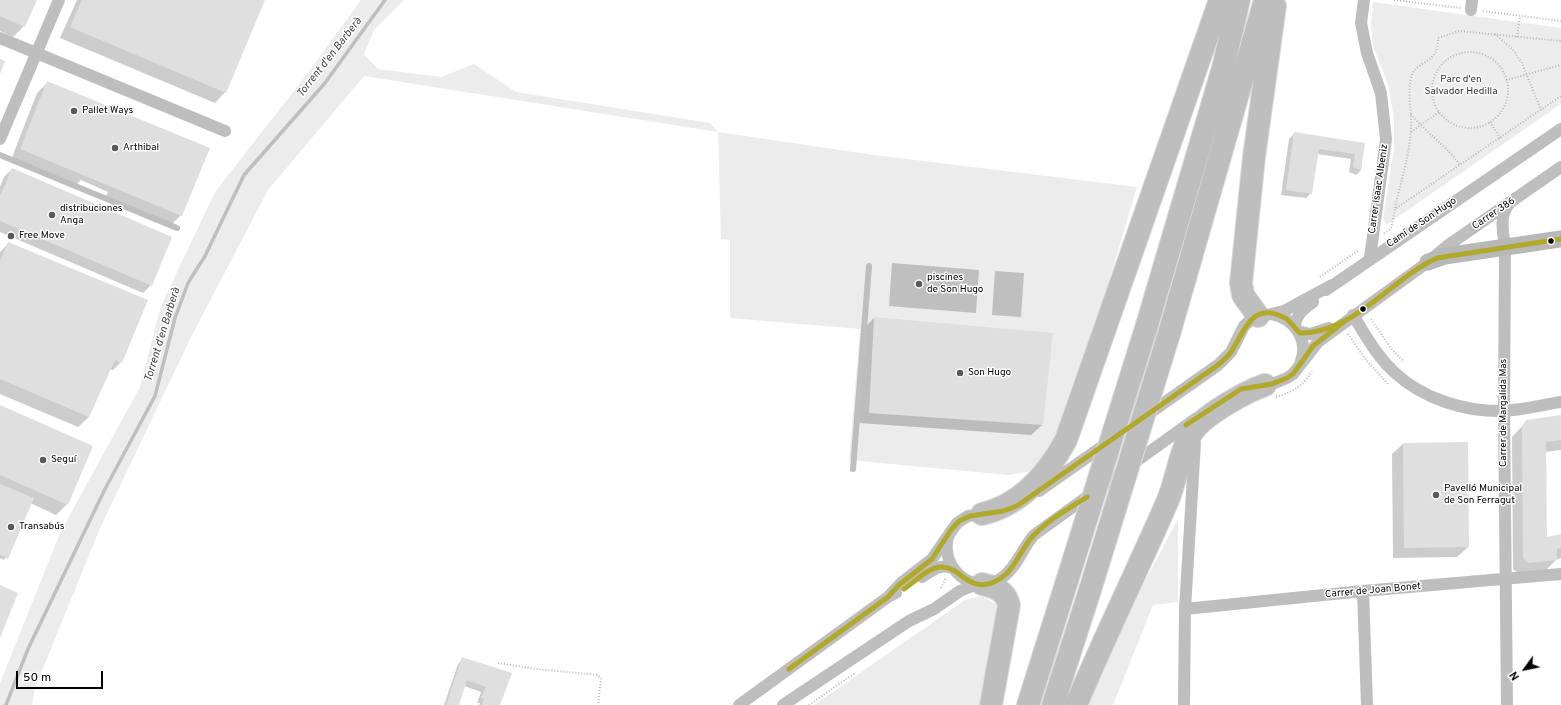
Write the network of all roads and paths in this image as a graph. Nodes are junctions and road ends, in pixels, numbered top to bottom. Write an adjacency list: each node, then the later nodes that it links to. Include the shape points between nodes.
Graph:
1 (59, 0): 12 (street)
2 (1220, 0): 51 (highway, via 1066,440 1052,465 1038,481 1006,506)
3 (1239, 0): 66 (highway, bridge, via 1223,68 1147,326)
4 (1266, 0): 67 (highway, bridge, via 1169,334)
5 (1275, 0): 40 (highway, via 1254,157 1241,283 1244,296)
6 (1364, 2): 34 (street, Carrer Isaac Albeniz, via 1361,23 1367,53 1382,93 1386,139)
7 (1520, 16): 9 (path)
8 (1495, 34): 9 (path); 14 (path, via 1513,50); 19 (path, via 1459,31 1438,38 1432,58 1413,70 1409,85)
9 (1517, 37): 11 (path)
10 (0, 38): 12 (street)
11 (1561, 41)
12 (36, 53): 23 (street); 26 (street)
13 (1561, 64): 14 (path)
14 (1526, 74): 15 (path); 17 (path)
15 (1506, 80): 18 (path, via 1498,65 1488,57 1476,53 1452,57 1442,64 1435,75 1432,87 1433,100); 20 (path, via 1506,100 1501,112)
16 (1561, 96): 17 (path)
17 (1540, 110): 25 (path)
18 (1439, 112): 20 (path, via 1457,126 1470,128); 21 (path)
19 (1411, 113): 21 (path); 24 (path)
20 (1490, 122): 25 (path)
21 (1420, 126): 24 (path); 28 (path, via 1452,154)
22 (1561, 129): 36 (street, Camí de Son Hugo)
23 (225, 131)
24 (1411, 132): 31 (path, via 1407,165)
25 (1500, 138): 28 (path)
26 (0, 139)
27 (0, 155): 32 (lane)
28 (1460, 165): 31 (path)
29 (1561, 167): 30 (street, Carrer 386)
30 (1513, 201): 35 (street, Carrer de Margalida Mas, via 1502,217); 37 (street, Carrer 386)
31 (1395, 209): 34 (path, via 1391,229)
32 (177, 228)
33 (1561, 239): 35 (street)
34 (1372, 242): 36 (street, Carrer Isaac Albeniz)
35 (1505, 247): 37 (street, via 1444,256); 48 (street, Carrer de Margalida Mas)
36 (1370, 258): 39 (street, Camí de Son Hugo)
37 (1428, 262): 41 (street, Carrer 386)
38 (869, 266): 50 (lane)
39 (1332, 285): 40 (street, via 1284,311); 42 (street, Camí de Son Hugo, via 1300,312 1296,318)
40 (1264, 315): 42 (street, via 1285,318); 51 (street, via 1244,326 1230,352 1218,365 1017,506 1002,512)
41 (1356, 320): 42 (street, via 1319,333 1304,334); 43 (path, via 1370,316 1385,340); 44 (street, via 1318,342); 45 (path, via 1346,332 1366,360); 48 (street, via 1385,361 1416,388 1460,406)
42 (1296, 330): 44 (street)
43 (1404, 362)
44 (1304, 367): 46 (street); 46 (path, via 1307,373 1291,389)
45 (1388, 384)
46 (1270, 390): 56 (street, via 1241,389 1190,422 1034,535 1003,578 989,584); 68 (highway, via 1253,389 1201,423 1191,434 1169,498)
47 (1561, 402): 48 (street)
48 (1504, 411): 55 (street, Carrer de Margalida Mas)
49 (1195, 443): 59 (street)
50 (853, 469)
51 (982, 514): 52 (street, via 963,518)
52 (949, 534): 53 (street, via 946,548); 58 (street, via 932,559 901,583)
53 (954, 570): 56 (street, via 966,581); 58 (street, via 947,567 934,569 905,589); 60 (street, via 955,579 949,590)
54 (1561, 574): 55 (street, Carrer de Joan Bonet)
55 (1506, 579): 57 (street, Carrer de Joan Bonet); 71 (street, Carrer de Margalida Mas)
56 (980, 584): 60 (street, via 960,591); 65 (highway, via 1000,591 1009,605)
57 (1363, 591): 59 (street, Carrer de Joan Bonet); 70 (street)
58 (888, 597): 63 (street)
59 (1185, 609): 69 (street)
60 (909, 621): 64 (street)
61 (498, 663): 62 (path, via 598,675 601,679)
62 (598, 705)
63 (739, 705)
64 (783, 705)
65 (991, 705)
66 (1028, 705)
67 (1053, 705)
68 (1076, 705)
69 (1184, 705)
70 (1367, 705)
71 (1507, 705)

